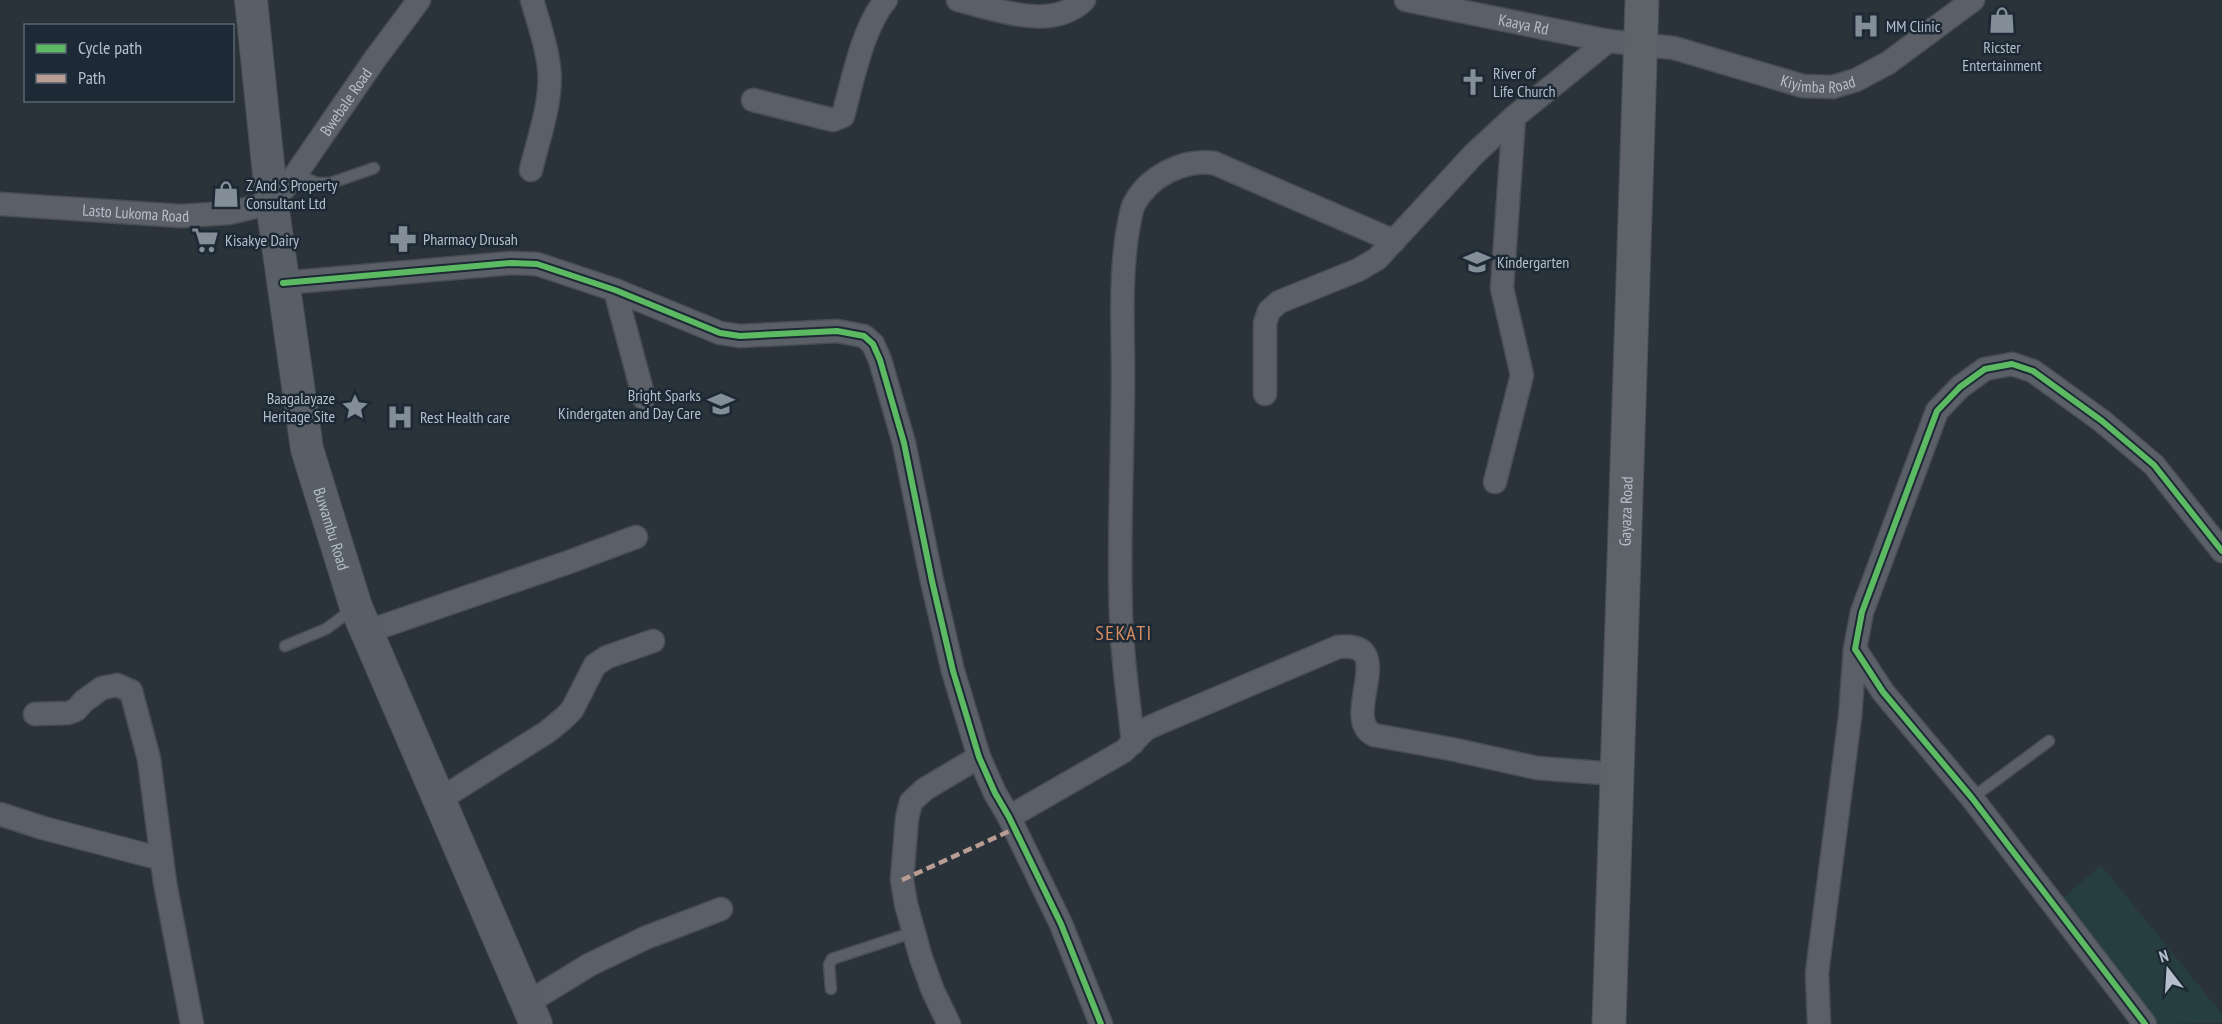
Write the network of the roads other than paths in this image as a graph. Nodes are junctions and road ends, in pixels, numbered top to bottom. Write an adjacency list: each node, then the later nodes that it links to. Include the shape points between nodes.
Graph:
1 (252, 0): 17 (street, Buwambu Road)
2 (419, 0): 16 (street, Bwebale Road)
3 (532, 0): 15 (street, via 550,71)
4 (886, 0): 12 (street, via 871,25 843,116 833,120)
5 (958, 0): 6 (street, via 1038,16 1069,10)
6 (1084, 0)
7 (1406, 0): 10 (street, Kaaya Rd)
8 (1642, 0): 11 (main road, Gayaza Road)
9 (1973, 0): 11 (street, Kiyimba Road, via 1888,63 1833,87 1803,87 1674,48)
10 (1608, 41): 11 (street, Kaaya Rd); 13 (street)
11 (1641, 45): 35 (main road, Gayaza Road)
12 (753, 100)
13 (1514, 117): 19 (street, via 1474,154); 24 (street, via 1502,288 1522,375)
14 (374, 168): 16 (lane, via 331,183 317,183)
15 (531, 170)
16 (296, 174): 17 (street, Bwebale Road)
17 (272, 203): 18 (street, Lasto Lukoma Road, via 230,213 181,216); 20 (street, Buwambu Road)
18 (0, 204)
19 (1394, 241): 22 (street, via 1377,259 1358,270 1279,302 1269,311 1265,323); 33 (street, via 1214,163 1183,164 1172,169 1146,188 1134,205 1124,254 1122,294 1121,604)
20 (283, 283): 21 (street, via 511,263 537,264); 27 (street, Buwambu Road, via 307,449)
21 (615, 290): 23 (street); 34 (street, via 720,333 740,336 837,331 864,336 873,344 904,443 953,671)
22 (1265, 394)
23 (644, 398)
24 (1495, 482)
25 (636, 537): 27 (street, via 569,562)
26 (2222, 551): 30 (street, via 2154,465 2102,421 2033,371 2012,364 1985,369 1960,387 1938,411 1862,612)
27 (361, 620): 29 (lane); 37 (street, Buwambu Road)
28 (653, 641): 37 (street, via 595,665 564,718)
29 (285, 646)
30 (1855, 649): 36 (street, via 1883,692); 49 (street, via 1817,973)
31 (35, 714): 40 (street, via 76,710 102,688 117,685 131,691 149,759)
32 (2049, 741): 36 (lane)
33 (1133, 743): 35 (street, via 1146,729 1159,723 1348,646 1362,651 1369,667 1362,722 1374,735 1538,768); 39 (street)
34 (979, 757): 39 (street); 42 (street, via 925,789 911,802 906,818 902,880)
35 (1616, 774): 48 (main road, Gayaza Road)
36 (1972, 798): 50 (street)
37 (439, 800): 44 (street, Buwambu Road)
38 (0, 814): 40 (street)
39 (1009, 817): 47 (street, via 1061,924)
40 (162, 859): 45 (street)
41 (721, 909): 44 (street, via 645,938 590,965)
42 (914, 932): 43 (lane, via 832,959); 46 (street, via 933,991)
43 (831, 989)
44 (533, 1018)
45 (192, 1024)
46 (949, 1024)
47 (1101, 1024)
48 (1609, 1024)
49 (1819, 1024)
50 (2145, 1024)

